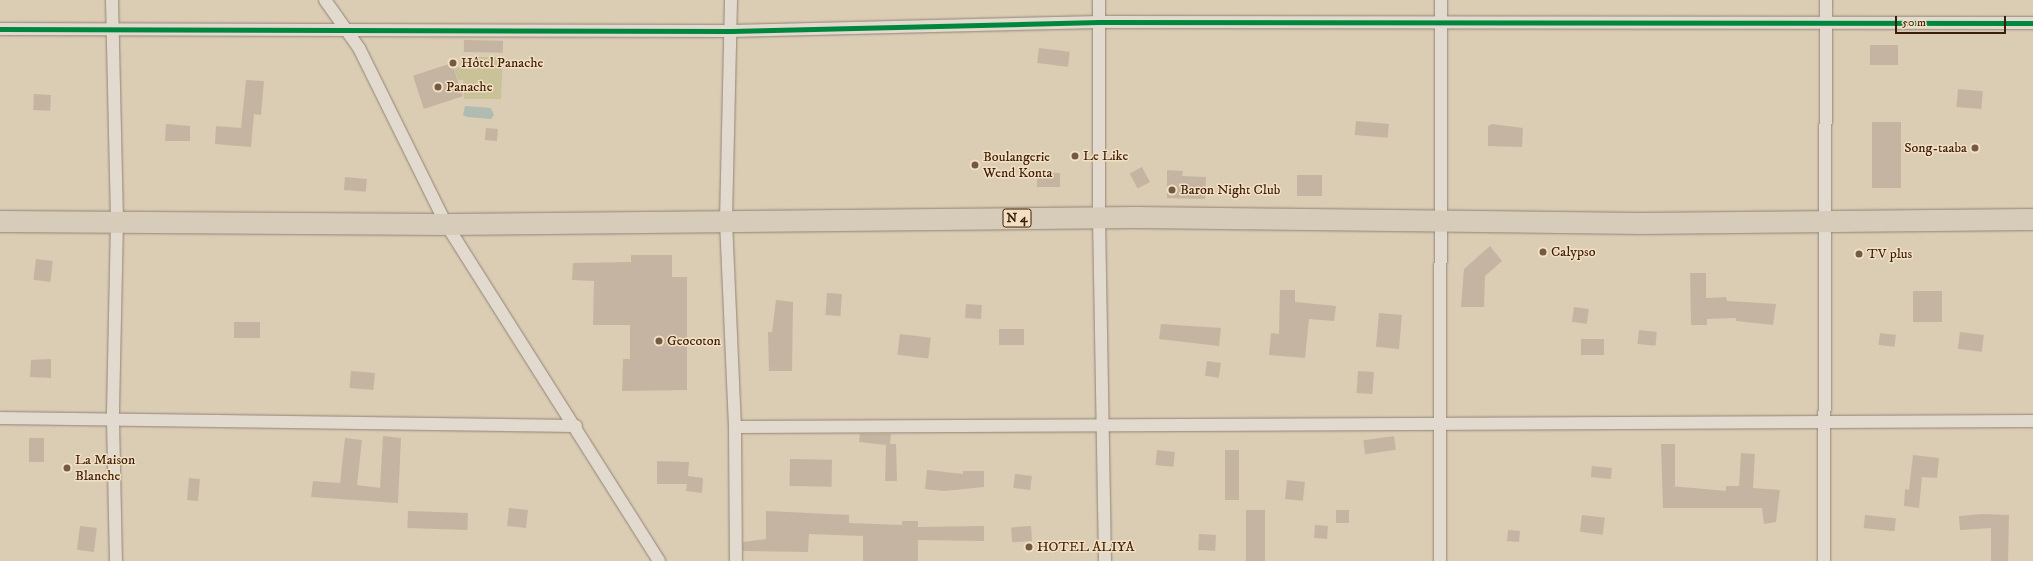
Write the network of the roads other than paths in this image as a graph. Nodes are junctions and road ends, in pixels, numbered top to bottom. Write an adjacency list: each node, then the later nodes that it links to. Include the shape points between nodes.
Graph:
1 (112, 0): 13 (street)
2 (325, 0): 11 (street)
3 (731, 0): 14 (street)
4 (1099, 0): 7 (street)
5 (1441, 0): 10 (street)
6 (1826, 0): 8 (street)
7 (1100, 22): 10 (street); 14 (street); 15 (street)
8 (1826, 23): 9 (street); 10 (street); 21 (street)
9 (2033, 23)
10 (1439, 24): 19 (street)
11 (344, 28): 13 (street); 14 (street); 22 (street, via 359,48)
12 (0, 29): 13 (street)
13 (112, 29): 17 (street)
14 (732, 31): 18 (street)
15 (1098, 218): 18 (highway, N 4); 19 (highway, N 4); 28 (street)
16 (2033, 219): 21 (highway, N 4)
17 (117, 220): 20 (highway, N 4); 22 (highway, N 4); 24 (street)
18 (726, 220): 22 (highway, N 4); 30 (street)
19 (1438, 220): 21 (highway, N 4); 27 (street)
20 (0, 222)
21 (1825, 222): 25 (street)
22 (446, 224): 29 (street)
23 (0, 418): 24 (street)
24 (112, 420): 29 (street); 31 (street)
25 (1825, 421): 26 (street); 27 (street); 36 (street)
26 (2033, 421)
27 (1438, 424): 28 (street); 35 (street)
28 (1104, 425): 30 (street); 34 (street)
29 (576, 426): 32 (street)
30 (735, 428): 33 (street)
31 (116, 561)
32 (659, 561)
33 (736, 561)
34 (1105, 561)
35 (1440, 561)
36 (1824, 561)

